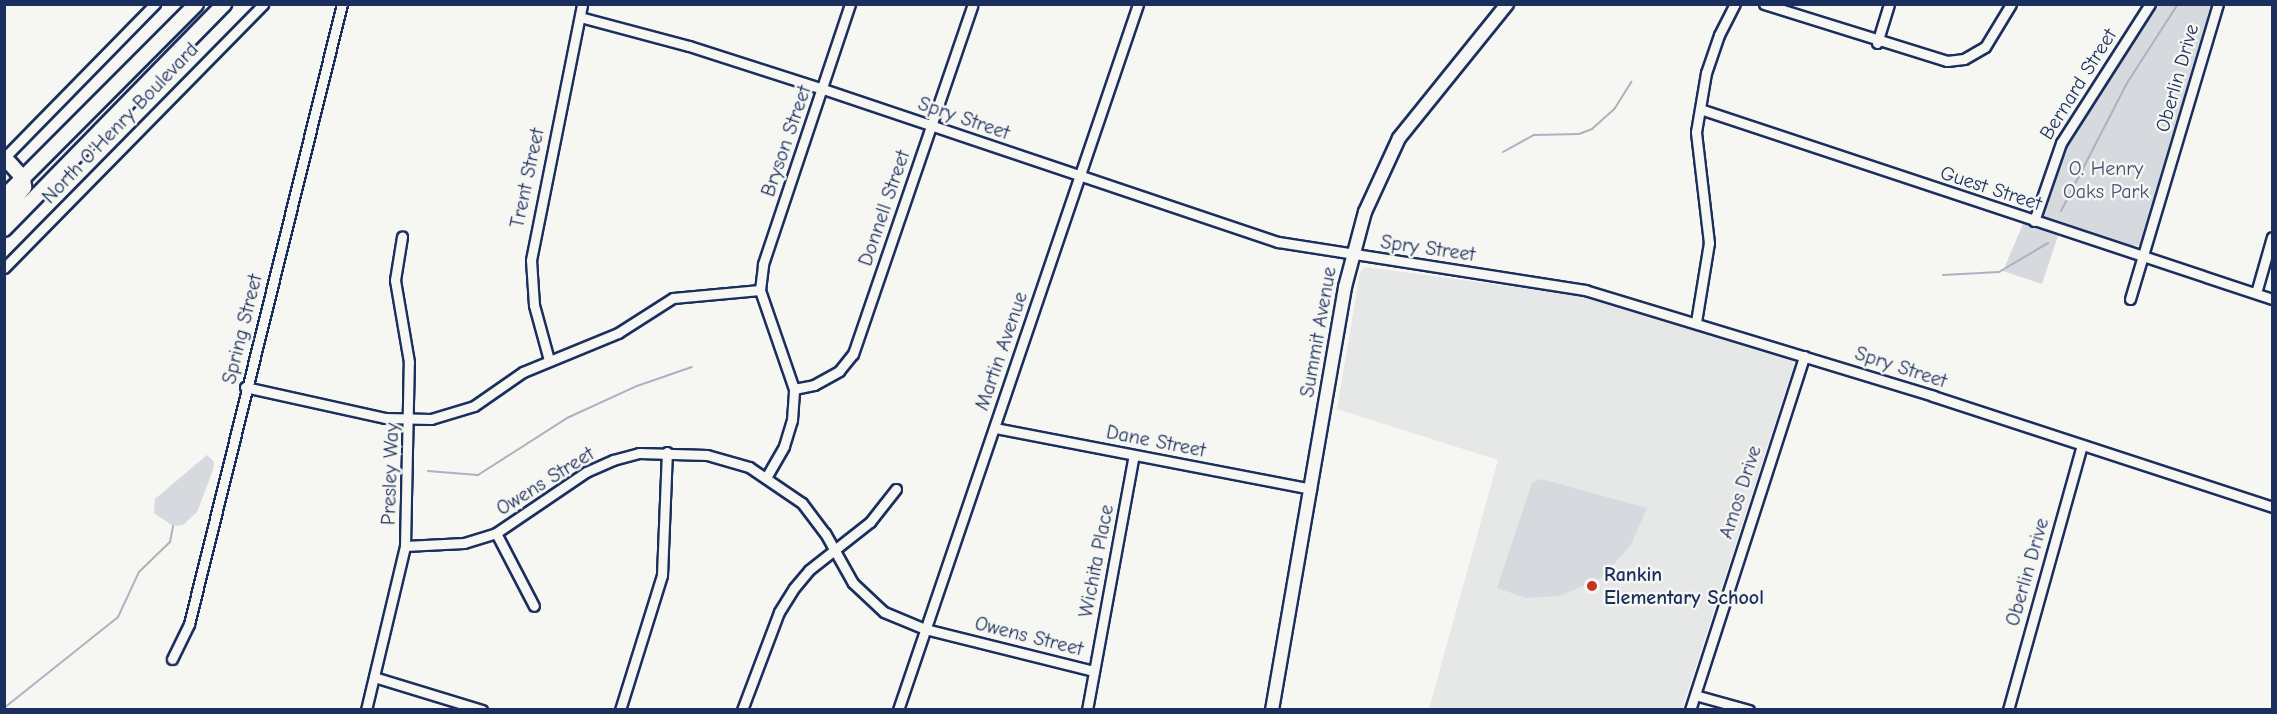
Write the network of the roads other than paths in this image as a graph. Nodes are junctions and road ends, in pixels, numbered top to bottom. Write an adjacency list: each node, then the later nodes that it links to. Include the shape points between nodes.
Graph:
1 (155, 4): 22 (street)
2 (196, 4): 24 (highway, North O'Henry Boulevard)
3 (224, 4): 28 (highway, North O'Henry Boulevard)
4 (263, 4): 33 (street, North O'Henry Boulevard)
5 (342, 4): 41 (street, Spring Street)
6 (582, 4): 17 (street, Trent Street)
7 (850, 4): 19 (street, Bryson Street)
8 (1138, 4): 23 (street, Martin Avenue)
9 (1507, 4): 31 (main road, Summit Avenue, via 1399,138 1371,196)
10 (1736, 4): 20 (street, via 1719,35 1706,73)
11 (1764, 4): 18 (street)
12 (1889, 4): 18 (street)
13 (2011, 4): 18 (street, via 1985,47 1964,59 1928,58)
14 (2150, 4): 27 (street, Bernard Street, via 2061,143)
15 (2218, 4): 32 (street, Oberlin Drive)
16 (972, 6): 21 (street, Donnell Street)
17 (580, 17): 19 (street, Spry Street, via 689,46); 40 (street, Trent Street, via 531,260 534,305)
18 (1877, 43)
19 (823, 89): 21 (street, Spry Street); 34 (street, Bryson Street, via 763,264)
20 (1700, 109): 27 (street, Guest Street); 38 (street, via 1696,132 1709,243)
21 (932, 125): 23 (street, Spry Street); 42 (street, Donnell Street, via 853,354 839,371 814,385)
22 (5, 158): 24 (highway)
23 (1080, 175): 31 (street, Spry Street, via 1278,242); 44 (street, Martin Avenue)
24 (23, 178): 25 (highway, North O'Henry Boulevard); 26 (highway, via 21,193)
25 (4, 197)
26 (4, 213)
27 (2034, 221): 32 (street, Guest Street)
28 (4, 229)
29 (402, 237): 43 (street, Presley Way, via 395,280 409,362)
30 (2272, 237): 35 (street)
31 (1352, 255): 38 (street, Spry Street, via 1568,286); 50 (main road, Summit Avenue)
32 (2144, 256): 35 (street, Guest Street); 36 (street, Oberlin Drive)
33 (4, 268)
34 (760, 290): 40 (street, via 673,298 618,333); 42 (street)
35 (2256, 293): 37 (street, Guest Street)
36 (2130, 299)
37 (2272, 299)
38 (1696, 322): 39 (street, Spry Street)
39 (1804, 356): 45 (street, Spry Street); 60 (street, Amos Drive)
40 (549, 360): 43 (street, via 459,413)
41 (245, 387): 43 (street); 57 (street, Spring Street, via 189,624)
42 (794, 388): 48 (street, via 792,420 784,446)
43 (410, 421): 53 (street, Presley Way)
44 (995, 428): 47 (street, Dane Street); 56 (street, Martin Avenue)
45 (2082, 446): 51 (street, Spry Street); 70 (street, Oberlin Drive)
46 (667, 452): 48 (street, Owens Street, via 707,455); 52 (street, Owens Street, via 639,453 586,472); 63 (street, via 662,575)
47 (1134, 455): 50 (street, Dane Street); 58 (street, Wichita Place)
48 (767, 476): 54 (street, Owens Street, via 802,503)
49 (896, 489): 54 (street, via 870,522)
50 (1311, 489): 67 (main road, Summit Avenue)
51 (2272, 507)
52 (496, 533): 53 (street, Owens Street, via 464,543); 55 (street)
53 (405, 546): 59 (street, Presley Way)
54 (834, 550): 56 (street, Owens Street, via 867,599 900,622); 64 (street, via 809,570 779,612)
55 (534, 606)
56 (925, 629): 58 (street, Owens Street); 65 (street, Martin Avenue)
57 (172, 659)
58 (1094, 671): 66 (street, Wichita Place)
59 (374, 677): 61 (street, Presley Way); 62 (street)
60 (1695, 695): 68 (street, Amos Drive); 69 (street)
61 (366, 710)
62 (482, 710)
63 (620, 710)
64 (742, 710)
65 (898, 710)
66 (1087, 710)
67 (1272, 710)
68 (1690, 710)
69 (1749, 710)
70 (2008, 710)

